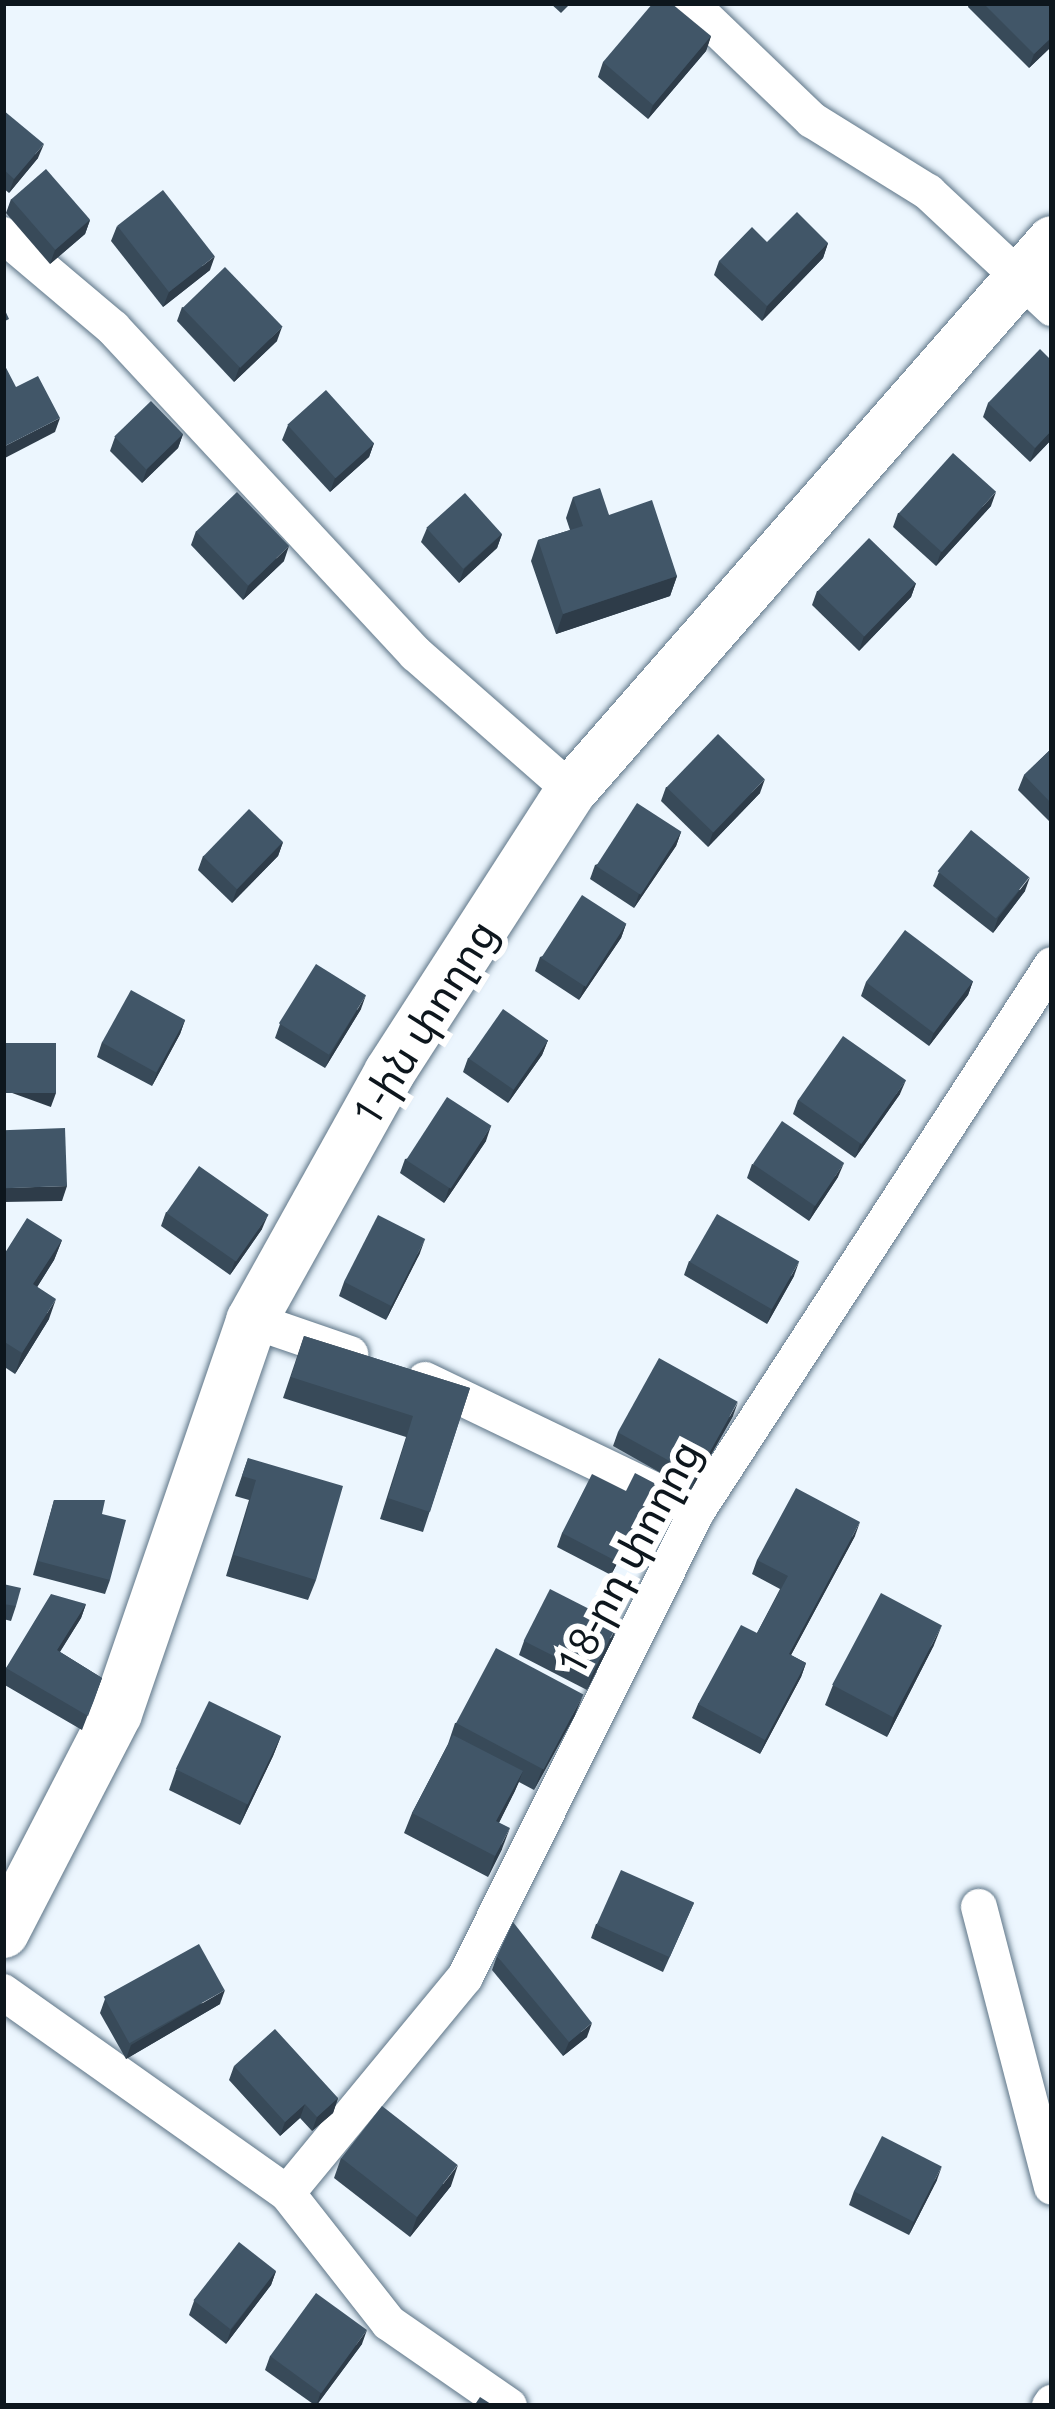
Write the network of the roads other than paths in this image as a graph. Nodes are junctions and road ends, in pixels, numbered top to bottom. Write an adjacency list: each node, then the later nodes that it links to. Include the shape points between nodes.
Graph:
1 (690, 3): 3 (street, via 812,120)
2 (3, 235): 5 (street, via 113,328 416,654)
3 (1035, 256): 4 (street); 5 (main road, 1-ին փողոց)
4 (1052, 308)
5 (571, 790): 7 (main road, 1-ին փողոց, via 389,1072)
6 (1052, 965): 8 (street, 18-րդ փողոց)
7 (251, 1320): 8 (street, via 479,1398); 10 (main road, 1-ին փողոց, via 116,1713)
8 (697, 1510): 13 (street, 18-րդ փողոց, via 465,1977)
9 (979, 1907): 12 (street)
10 (3, 1931)
11 (3, 1992): 13 (street)
12 (1052, 2187)
13 (287, 2193): 14 (street, via 389,2324)
14 (508, 2406)

